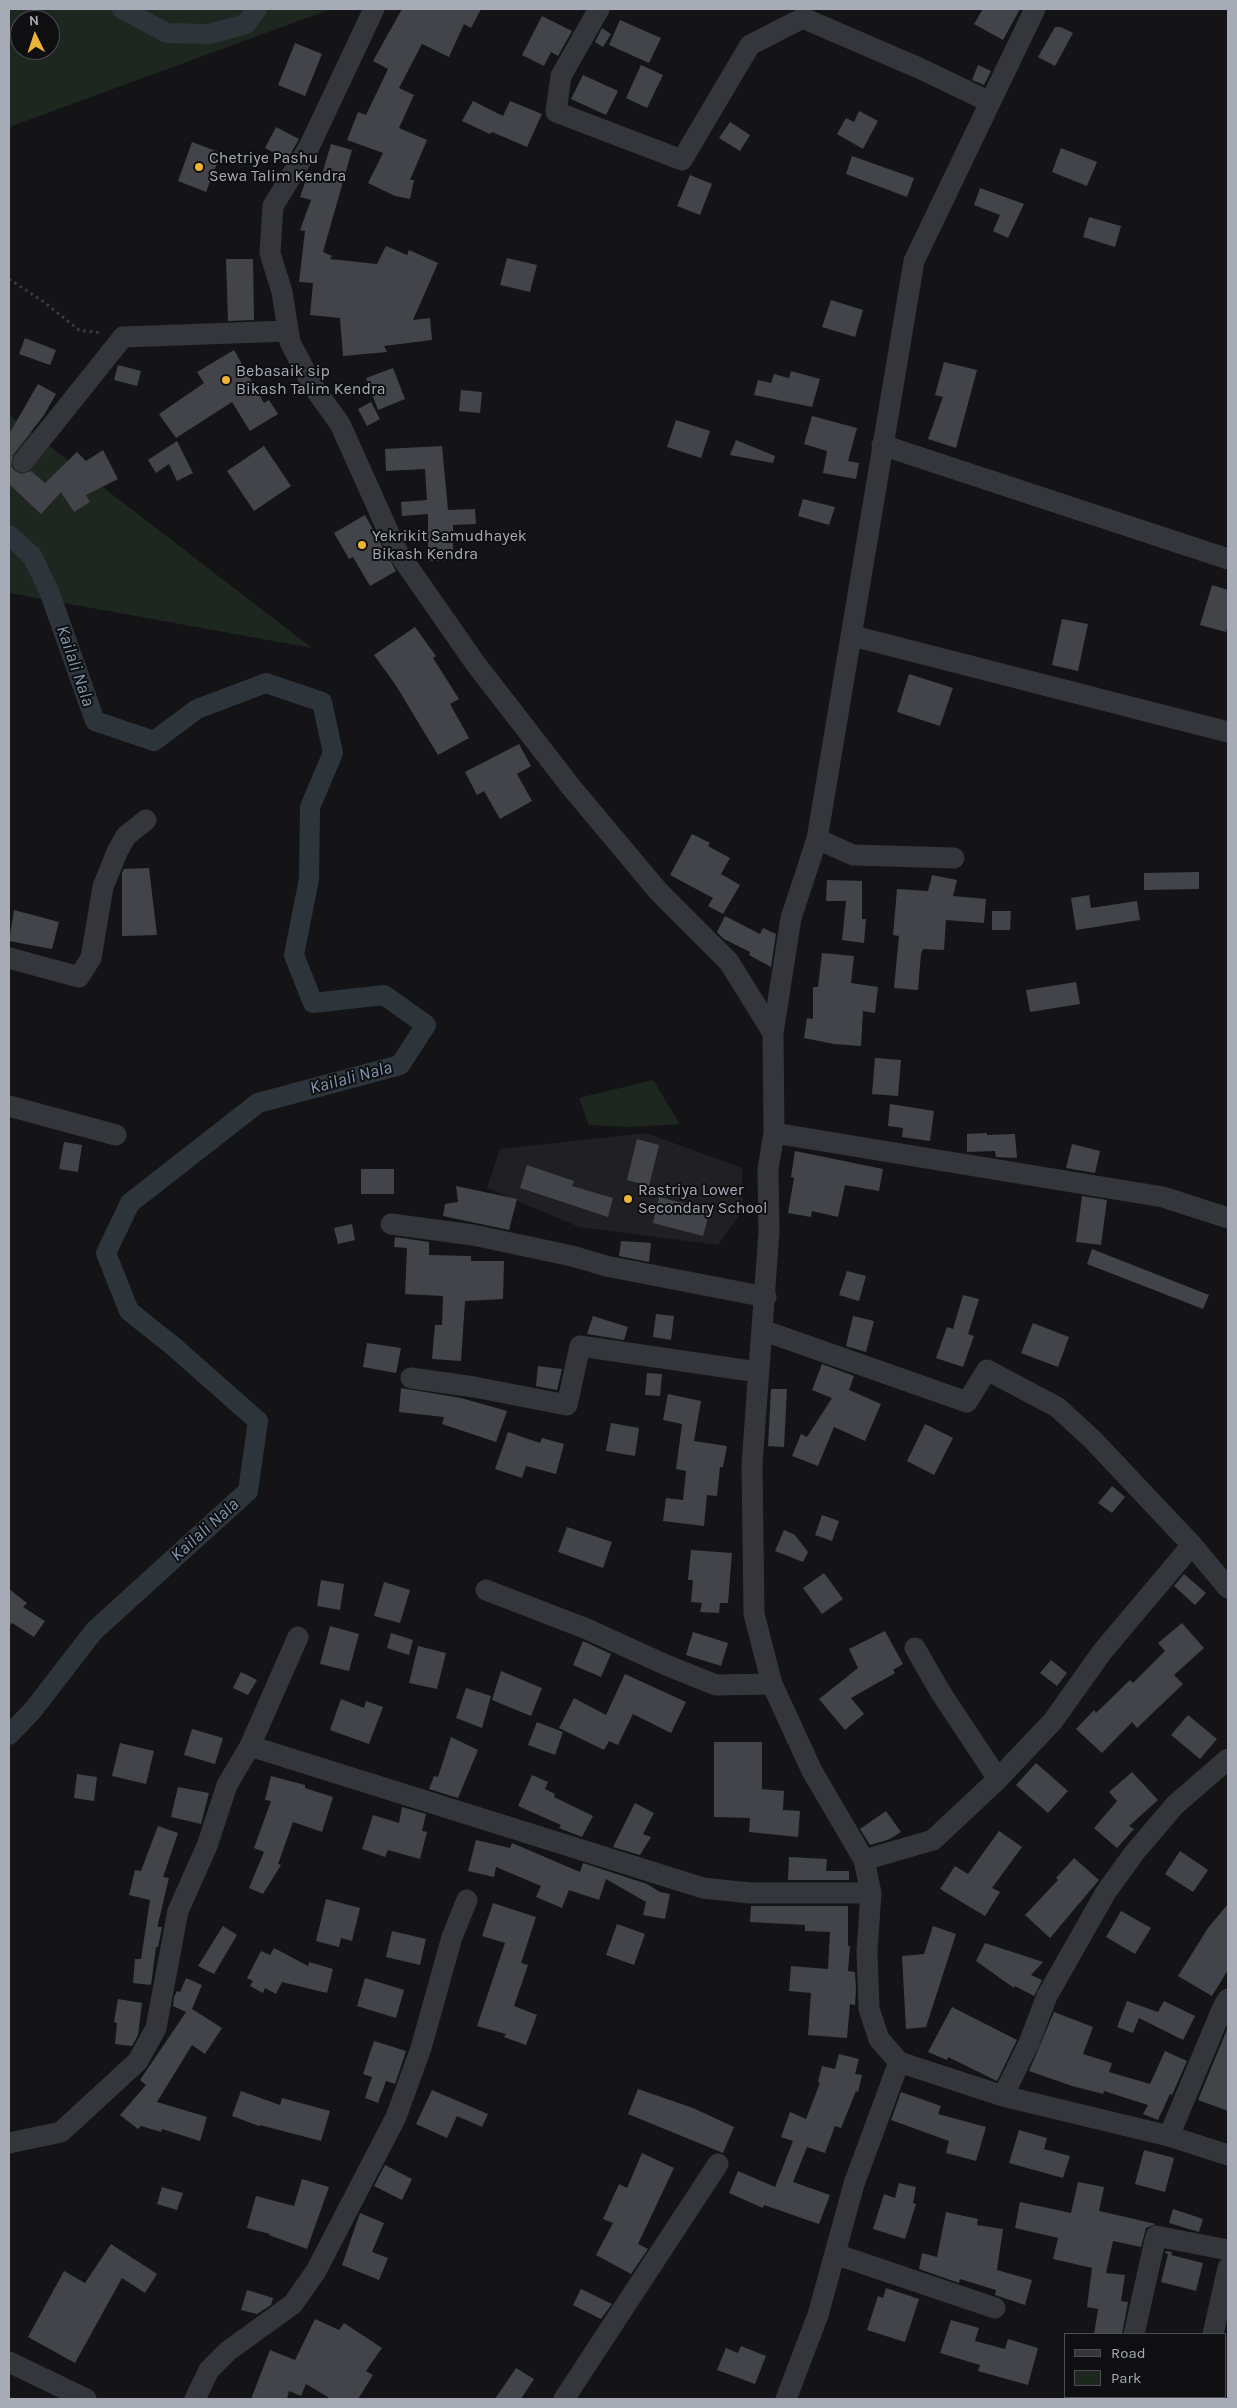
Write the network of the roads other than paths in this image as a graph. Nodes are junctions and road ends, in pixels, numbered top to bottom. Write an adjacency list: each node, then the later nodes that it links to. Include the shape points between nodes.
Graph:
1 (374, 9): 5 (street, via 309,146 273,206 270,253 282,292)
2 (599, 9): 4 (street, via 562,76 556,112 682,160 750,45 803,18)
3 (1035, 9): 4 (street)
4 (990, 102): 6 (street, via 914,261)
5 (288, 331): 7 (street, via 123,337); 15 (street, via 290,342 312,385 340,424 397,551 475,662 571,787 659,892 729,962)
6 (882, 444): 8 (street); 9 (street)
7 (23, 462)
8 (1228, 559)
9 (852, 636): 10 (street); 12 (street)
10 (1228, 732)
11 (146, 820): 14 (street, via 126,836 117,852 103,887 91,958 79,977)
12 (817, 839): 13 (street, via 853,855); 15 (street, via 791,918)
13 (954, 858)
14 (9, 958)
15 (772, 1033): 17 (street)
16 (9, 1106): 18 (street)
17 (774, 1133): 19 (street, via 1163,1197); 21 (street, via 768,1169)
18 (116, 1135)
19 (1228, 1218)
20 (391, 1224): 21 (street, via 473,1235 606,1266)
21 (766, 1297): 22 (street)
22 (762, 1330): 23 (street); 25 (street, via 967,1402 988,1370 1057,1407 1092,1439)
23 (758, 1372): 24 (street, via 580,1346 567,1405); 30 (street, via 752,1464 754,1614)
24 (411, 1378)
25 (1192, 1545): 26 (street); 33 (street, via 1102,1652 1053,1721)
26 (1228, 1588)
27 (486, 1590): 30 (street, via 587,1629 716,1685)
28 (298, 1637): 31 (street)
29 (915, 1648): 33 (street)
30 (772, 1684): 34 (street, via 812,1771)
31 (250, 1746): 35 (street, via 703,1888 750,1894); 41 (street, via 227,1785 208,1846 178,1911 156,2028 138,2061 61,2132)
32 (1228, 1758): 39 (street, via 1175,1806 1106,1892 1047,1996)
33 (998, 1779): 34 (street, via 933,1840)
34 (864, 1860): 35 (street)
35 (871, 1893): 38 (street, via 867,1951 869,2009 879,2039)
36 (467, 1900): 52 (street, via 396,2117 316,2272 293,2304 228,2351 209,2370)
37 (1228, 1999): 40 (street)
38 (899, 2062): 39 (street); 45 (street, via 854,2184)
39 (1003, 2096): 40 (street)
40 (1169, 2136): 42 (street)
41 (9, 2143)
42 (1228, 2154)
43 (718, 2164): 53 (street)
44 (1228, 2250): 48 (street, via 1156,2236)
45 (835, 2254): 47 (street); 54 (street, via 818,2315)
46 (1228, 2268): 49 (street)
47 (994, 2308)
48 (1134, 2333)
49 (1213, 2333)
50 (9, 2362): 51 (street)
51 (86, 2399)
52 (194, 2399)
53 (564, 2399)
54 (786, 2399)

